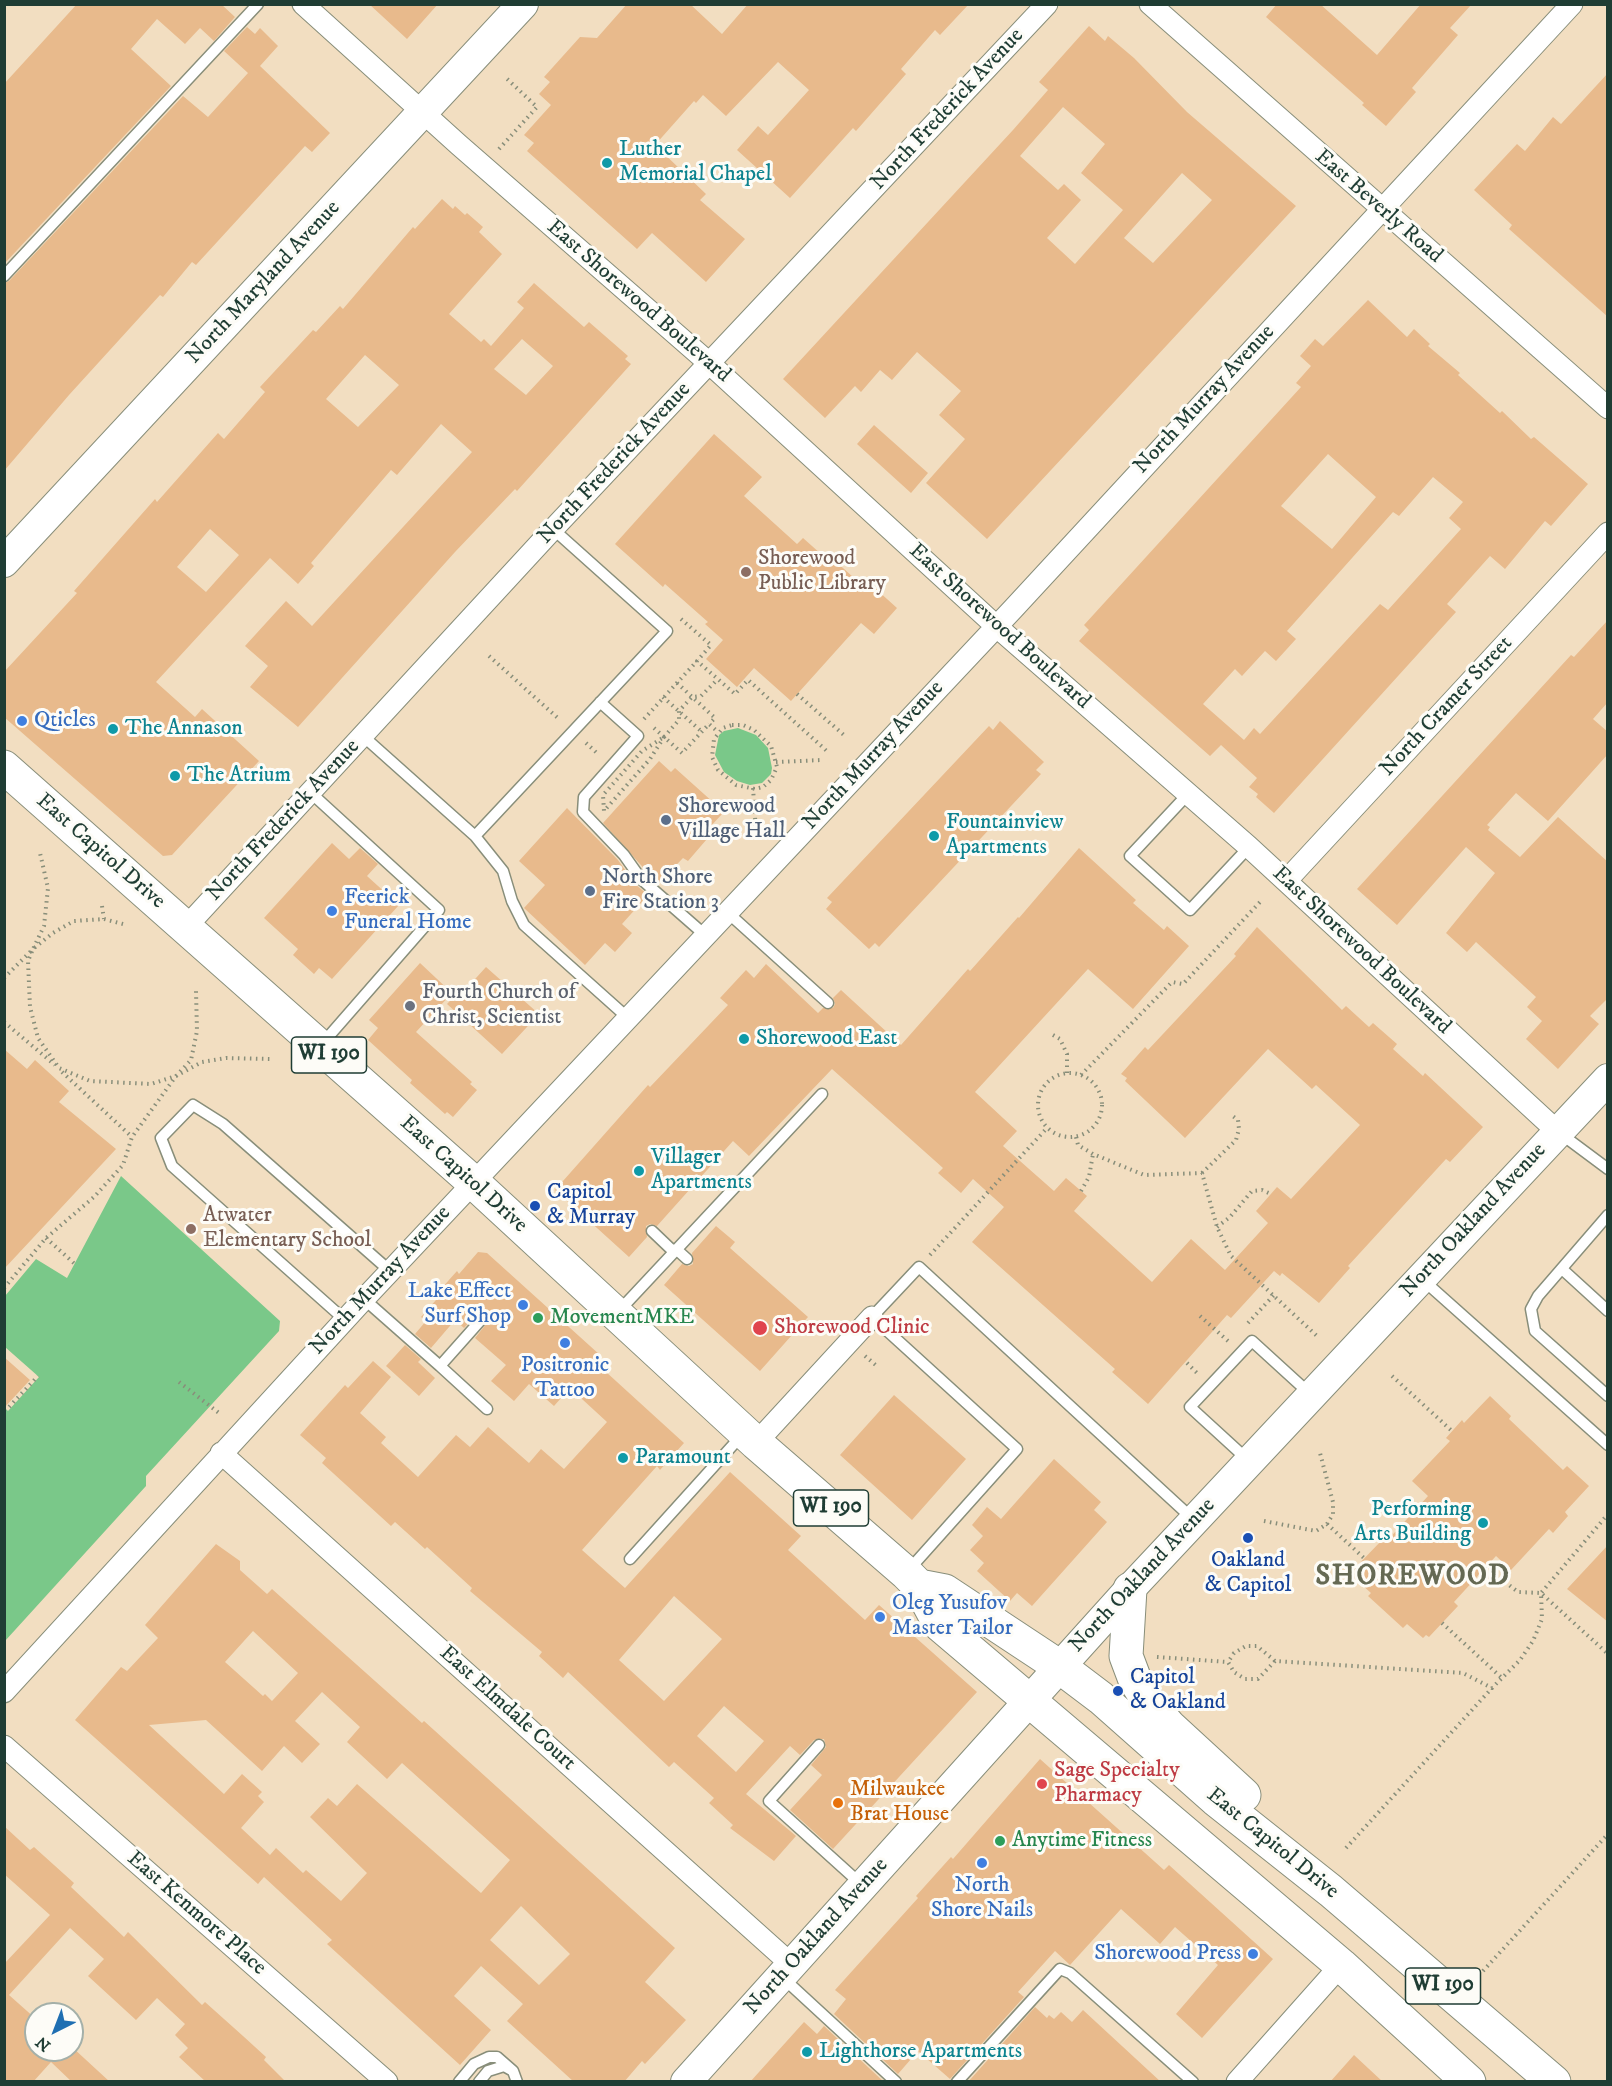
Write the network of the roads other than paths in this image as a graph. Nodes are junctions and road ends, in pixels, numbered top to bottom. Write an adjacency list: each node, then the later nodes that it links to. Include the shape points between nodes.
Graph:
1 (258, 4): 9 (lane)
2 (303, 4): 7 (street, East Shorewood Boulevard)
3 (524, 4): 7 (main road, North Maryland Avenue)
4 (1047, 4): 10 (street, North Frederick Avenue)
5 (1150, 4): 8 (street, East Beverly Road)
6 (1572, 4): 8 (street, North Murray Avenue)
7 (423, 113): 10 (street, East Shorewood Boulevard); 14 (main road, North Maryland Avenue)
8 (1380, 208): 11 (street, East Beverly Road); 15 (street, North Murray Avenue)
9 (4, 276)
10 (709, 363): 12 (street, North Frederick Avenue); 15 (street, East Shorewood Boulevard)
11 (1608, 408)
12 (553, 529): 16 (lane, via 667,630); 17 (street, North Frederick Avenue)
13 (1608, 534): 23 (street, North Cramer Street)
14 (4, 561)
15 (996, 626): 20 (street, East Shorewood Boulevard); 24 (street, North Murray Avenue)
16 (600, 702): 21 (lane); 26 (lane, via 638,736 584,797 583,812 641,879)
17 (363, 736): 19 (street, North Frederick Avenue); 21 (lane)
18 (4, 767): 25 (main road, East Capitol Drive / WI 190)
19 (311, 793): 25 (street, North Frederick Avenue); 29 (lane, via 439,910)
20 (1188, 794): 22 (street, East Shorewood Boulevard); 22 (lane, via 1130,856 1190,910)
21 (475, 836): 28 (lane, via 503,871 524,925)
22 (1249, 847): 23 (street, East Shorewood Boulevard)
23 (1286, 881): 32 (street, East Shorewood Boulevard)
24 (728, 912): 26 (street, North Murray Avenue); 27 (lane)
25 (186, 927): 29 (main road, East Capitol Drive / WI 190)
26 (705, 936): 28 (street, North Murray Avenue)
27 (828, 1003)
28 (628, 1017): 34 (street, North Murray Avenue)
29 (320, 1047): 34 (main road, East Capitol Drive / WI 190)
30 (1608, 1079): 32 (main road, North Oakland Avenue)
31 (822, 1094): 38 (lane)
32 (1558, 1132): 33 (lane); 42 (main road, North Oakland Avenue)
33 (1608, 1168)
34 (473, 1182): 41 (street, North Murray Avenue); 45 (main road, East Capitol Drive / WI 190)
35 (1608, 1215): 36 (lane)
36 (1604, 1229): 40 (lane)
37 (652, 1231): 38 (lane)
38 (675, 1250): 39 (lane); 45 (lane)
39 (687, 1258)
40 (1562, 1269): 44 (lane); 51 (lane, via 1531,1309 1535,1331)
41 (390, 1271): 43 (street, North Murray Avenue); 47 (lane, via 223,1124 193,1105 161,1138 172,1166)
42 (1420, 1278): 50 (main road, North Oakland Avenue); 54 (lane)
43 (364, 1299): 47 (street, North Murray Avenue); 49 (lane)
44 (1608, 1311)
45 (616, 1314): 53 (main road, East Capitol Drive / WI 190)
46 (872, 1317): 53 (street); 57 (lane, via 919,1267); 59 (lane, via 1017,1449)
47 (345, 1320): 55 (street, North Murray Avenue)
48 (480, 1321): 49 (lane)
49 (440, 1366): 52 (lane)
50 (1311, 1395): 56 (main road, North Oakland Avenue); 56 (lane, via 1252,1341 1190,1407)
51 (1608, 1396)
52 (487, 1410)
53 (750, 1438): 58 (lane); 59 (main road, East Capitol Drive / WI 190)
54 (1608, 1445)
55 (221, 1453): 62 (street, North Murray Avenue); 69 (street, East Elmdale Court)
56 (1249, 1461): 57 (main road, North Oakland Avenue)
57 (1194, 1520): 60 (main road, North Oakland Avenue)
58 (630, 1559)
59 (913, 1579): 61 (main road, East Capitol Drive / WI 190, via 945,1591); 63 (main road, East Capitol Drive / WI 190, via 940,1625)
60 (1130, 1589): 61 (main road, North Oakland Avenue); 67 (main road, via 1126,1656 1150,1704 1304,1850)
61 (1060, 1667): 63 (main road, North Oakland Avenue); 67 (main road, East Capitol Drive / WI 190)
62 (4, 1692)
63 (1028, 1701): 66 (main road, North Oakland Avenue); 68 (main road, East Capitol Drive / WI 190)
64 (819, 1745): 66 (lane, via 769,1801)
65 (4, 1746): 72 (street, East Kenmore Place)
66 (864, 1887): 69 (main road, North Oakland Avenue)
67 (1331, 1891): 71 (main road, East Capitol Drive / WI 190)
68 (1341, 1965): 71 (main road, via 1361,1954 1374,1953 1386,1958 1497,2053 1520,2069); 79 (street); 80 (main road, East Capitol Drive / WI 190)
69 (787, 1971): 75 (main road, North Oakland Avenue); 76 (lane)
70 (515, 2076): 73 (lane, via 497,2057 489,2057 474,2064); 74 (lane, via 504,2066 496,2067)
71 (1553, 2081)
72 (387, 2082)
73 (459, 2082)
74 (479, 2082)
75 (686, 2082)
76 (896, 2082)
77 (957, 2082): 78 (lane, via 1060,1969 1070,1973)
78 (1193, 2082)
79 (1237, 2082)
80 (1469, 2082)

